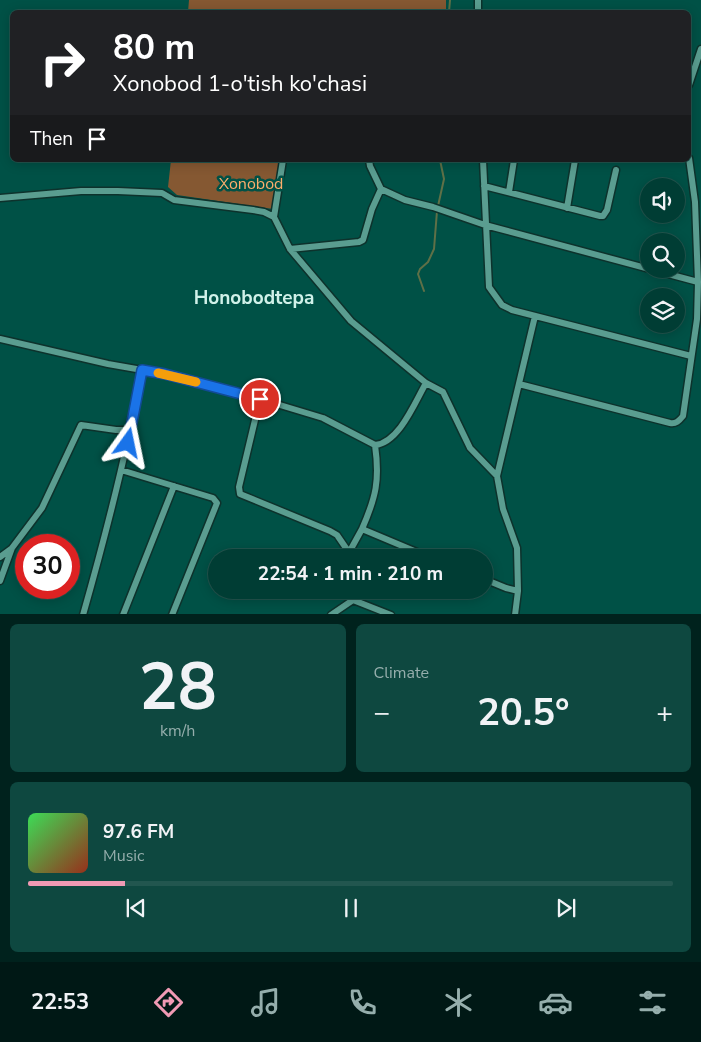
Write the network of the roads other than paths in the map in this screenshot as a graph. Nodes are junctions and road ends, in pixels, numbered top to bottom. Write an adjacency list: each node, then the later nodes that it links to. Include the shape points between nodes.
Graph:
1 (701, 48): 2 (street)
2 (691, 79)
3 (283, 162): 15 (street)
4 (369, 162): 11 (street)
5 (483, 162): 10 (street)
6 (514, 162): 12 (street)
7 (575, 162): 14 (street)
8 (690, 162): 18 (street, via 695,202)
9 (616, 170): 14 (street, via 608,210 603,216)
10 (484, 186): 12 (street); 16 (street)
11 (381, 189): 16 (street, via 404,200); 17 (street, via 364,240)
12 (508, 192): 14 (street)
13 (0, 198): 15 (street, via 81,191 162,193 174,200 253,210)
14 (567, 208)
15 (274, 218): 17 (street)
16 (485, 225): 18 (street); 19 (street, via 489,287 502,305)
17 (290, 249): 23 (street, via 351,321)
18 (698, 282): 21 (street)
19 (535, 316): 21 (street); 24 (street)
20 (0, 339): 22 (street)
21 (691, 356): 24 (street, via 683,416 675,424)
22 (142, 370): 25 (street); 26 (street)
23 (426, 383): 27 (street, via 394,437); 29 (street, via 443,392 470,448)
24 (519, 384): 29 (street)
25 (260, 399): 27 (street, via 323,418); 33 (street, via 238,487 240,494 330,531 337,535)
26 (131, 430): 28 (street); 32 (street, via 81,425 42,508)
27 (375, 445): 31 (street, via 378,481)
28 (121, 470): 30 (street); 41 (street)
29 (497, 476): 39 (street, via 517,548)
30 (174, 486): 42 (street); 43 (street, via 214,498 217,504)
31 (362, 530): 34 (street); 35 (street)
32 (12, 548): 36 (street); 37 (street)
33 (345, 549)
34 (350, 549)
35 (409, 549)
36 (0, 557)
37 (0, 581)
38 (493, 582): 39 (street)
39 (518, 591): 46 (street)
40 (353, 600): 44 (street); 45 (street)
41 (83, 614)
42 (123, 614)
43 (172, 614)
44 (331, 614)
45 (391, 614)
46 (515, 614)

